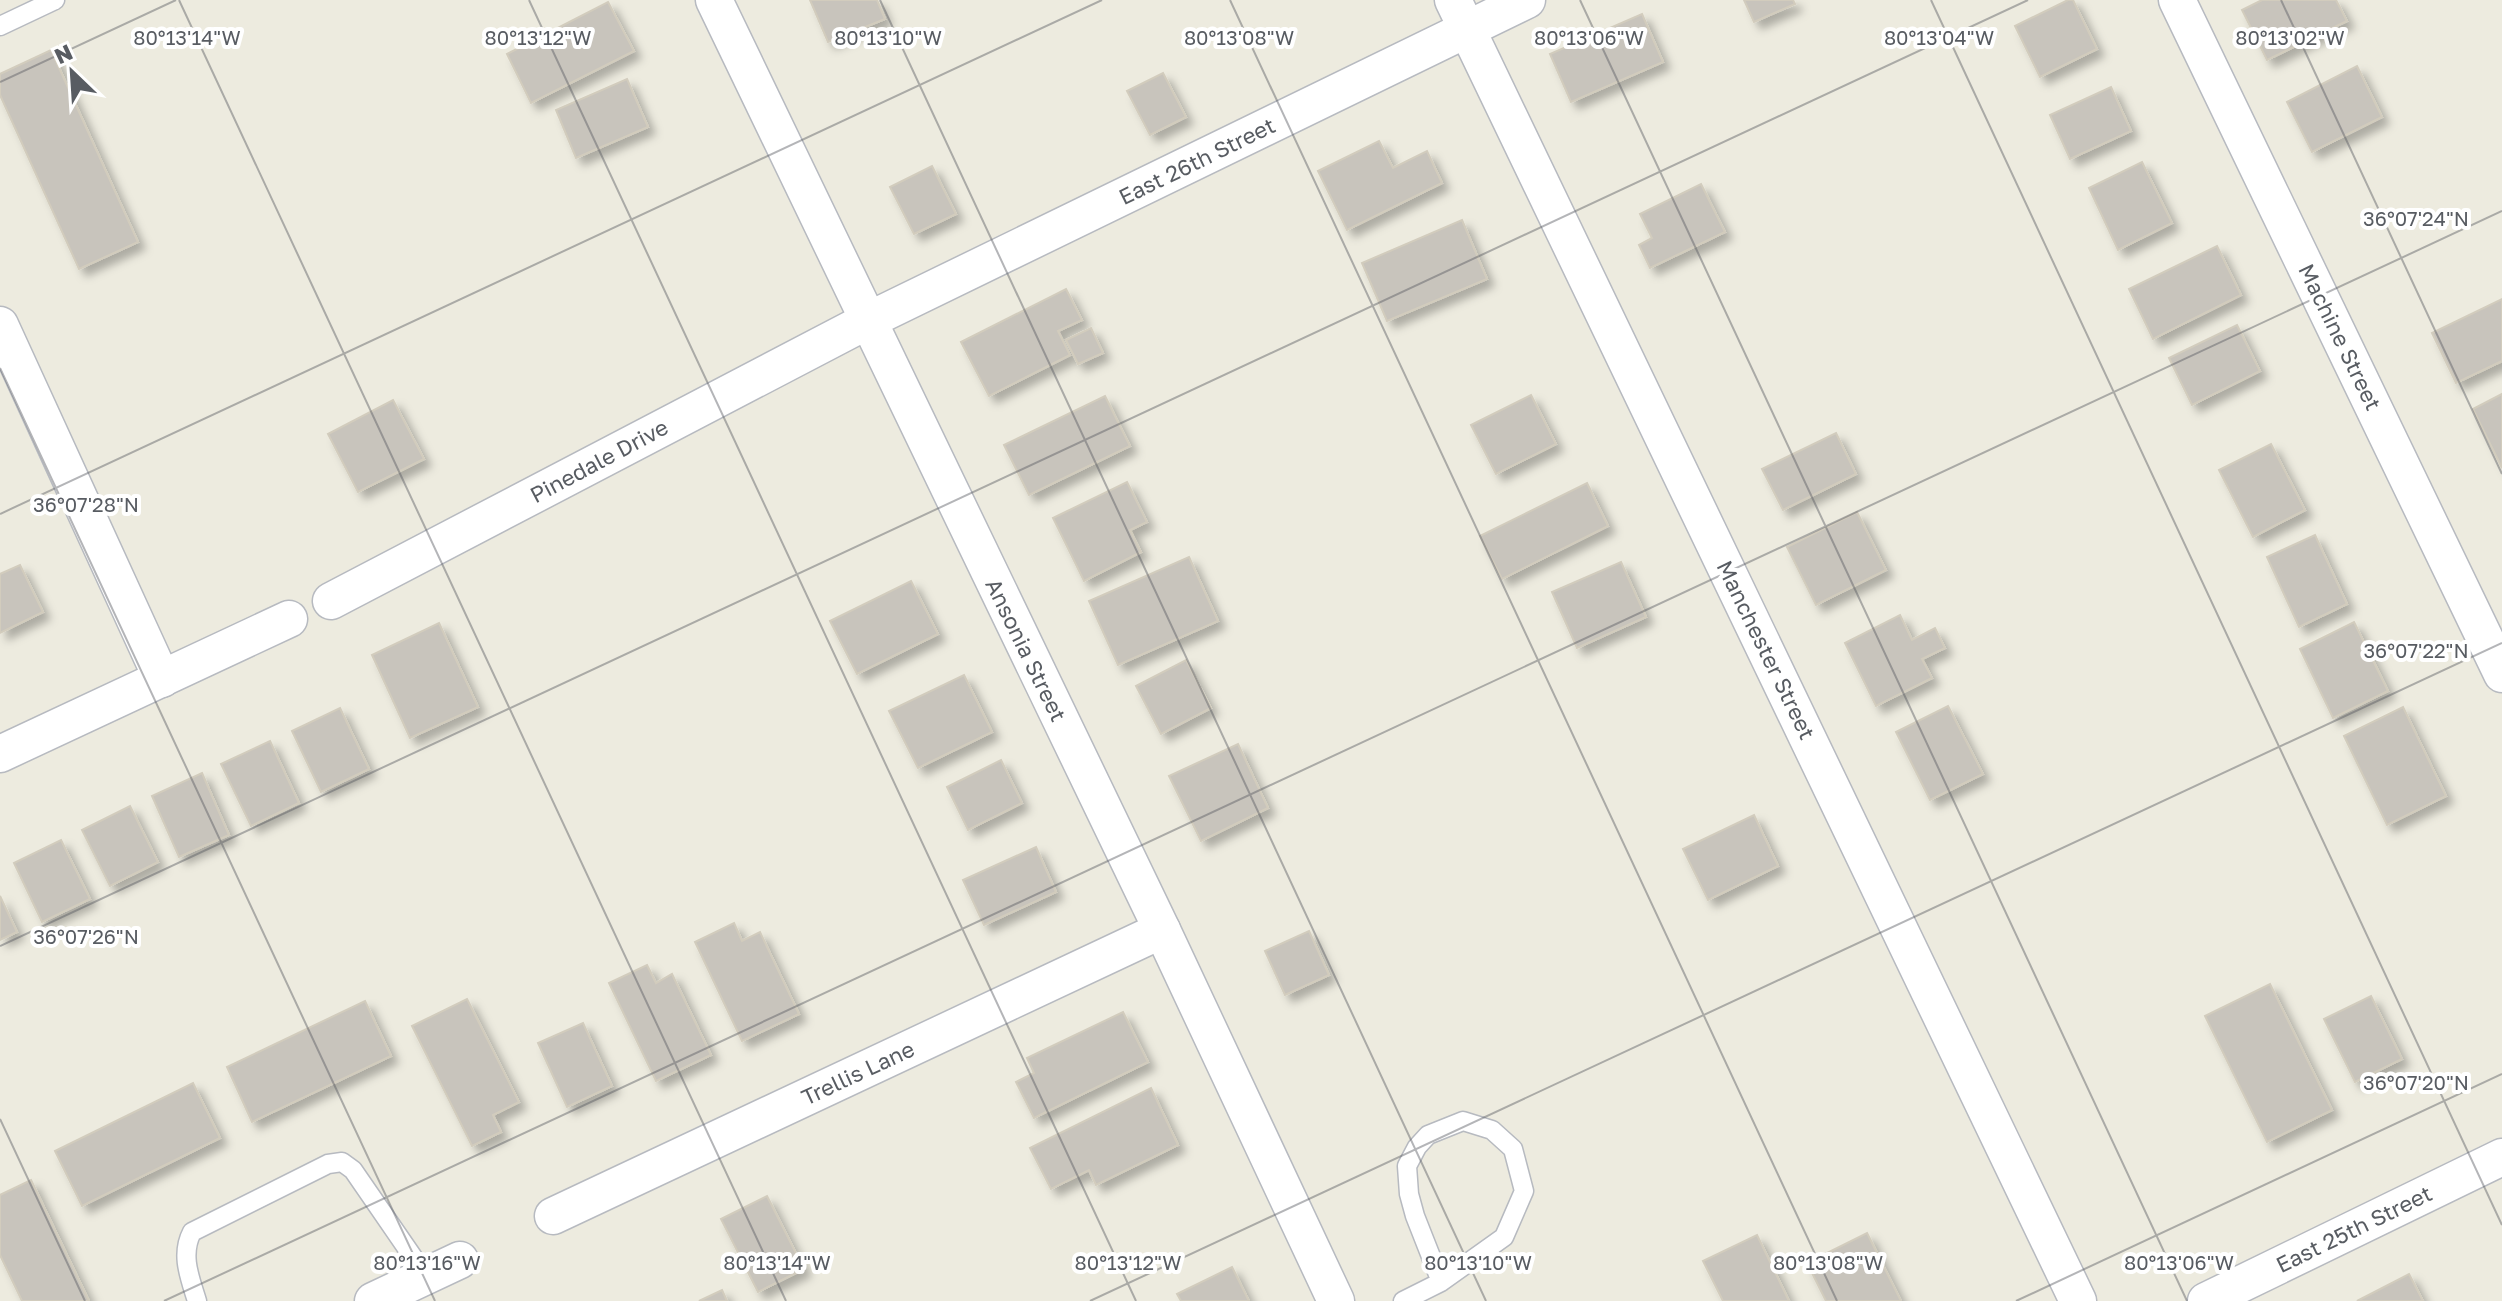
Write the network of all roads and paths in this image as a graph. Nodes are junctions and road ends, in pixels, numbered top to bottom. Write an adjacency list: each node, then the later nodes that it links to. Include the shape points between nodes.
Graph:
1 (55, 0): 6 (lane)
2 (714, 0): 7 (street, Ansonia Street)
3 (1527, 0): 5 (street, East 26th Street)
4 (2177, 0): 11 (street, Machine Street)
5 (1460, 15): 7 (street, East 26th Street); 23 (street, Manchester Street)
6 (0, 26)
7 (867, 321): 9 (street, Pinedale Drive); 14 (street, Ansonia Street)
8 (0, 325): 12 (street)
9 (331, 601)
10 (289, 619): 12 (street)
11 (2502, 674)
12 (162, 679): 13 (street)
13 (0, 754)
14 (1162, 930): 16 (street, Trellis Lane); 21 (street, Ansonia Street)
15 (2502, 1157): 24 (street, East 25th Street)
16 (553, 1216)
17 (460, 1260): 19 (street)
18 (1441, 1282): 18 (lane, via 1504,1237 1524,1191 1513,1149 1492,1130 1463,1121 1428,1135 1407,1166 1415,1216); 22 (lane)
19 (403, 1292): 20 (lane, via 353,1170 342,1162 328,1164 192,1232 185,1245)
20 (197, 1301)
21 (1336, 1301)
22 (1403, 1301)
23 (2078, 1301)
24 (2206, 1301)

